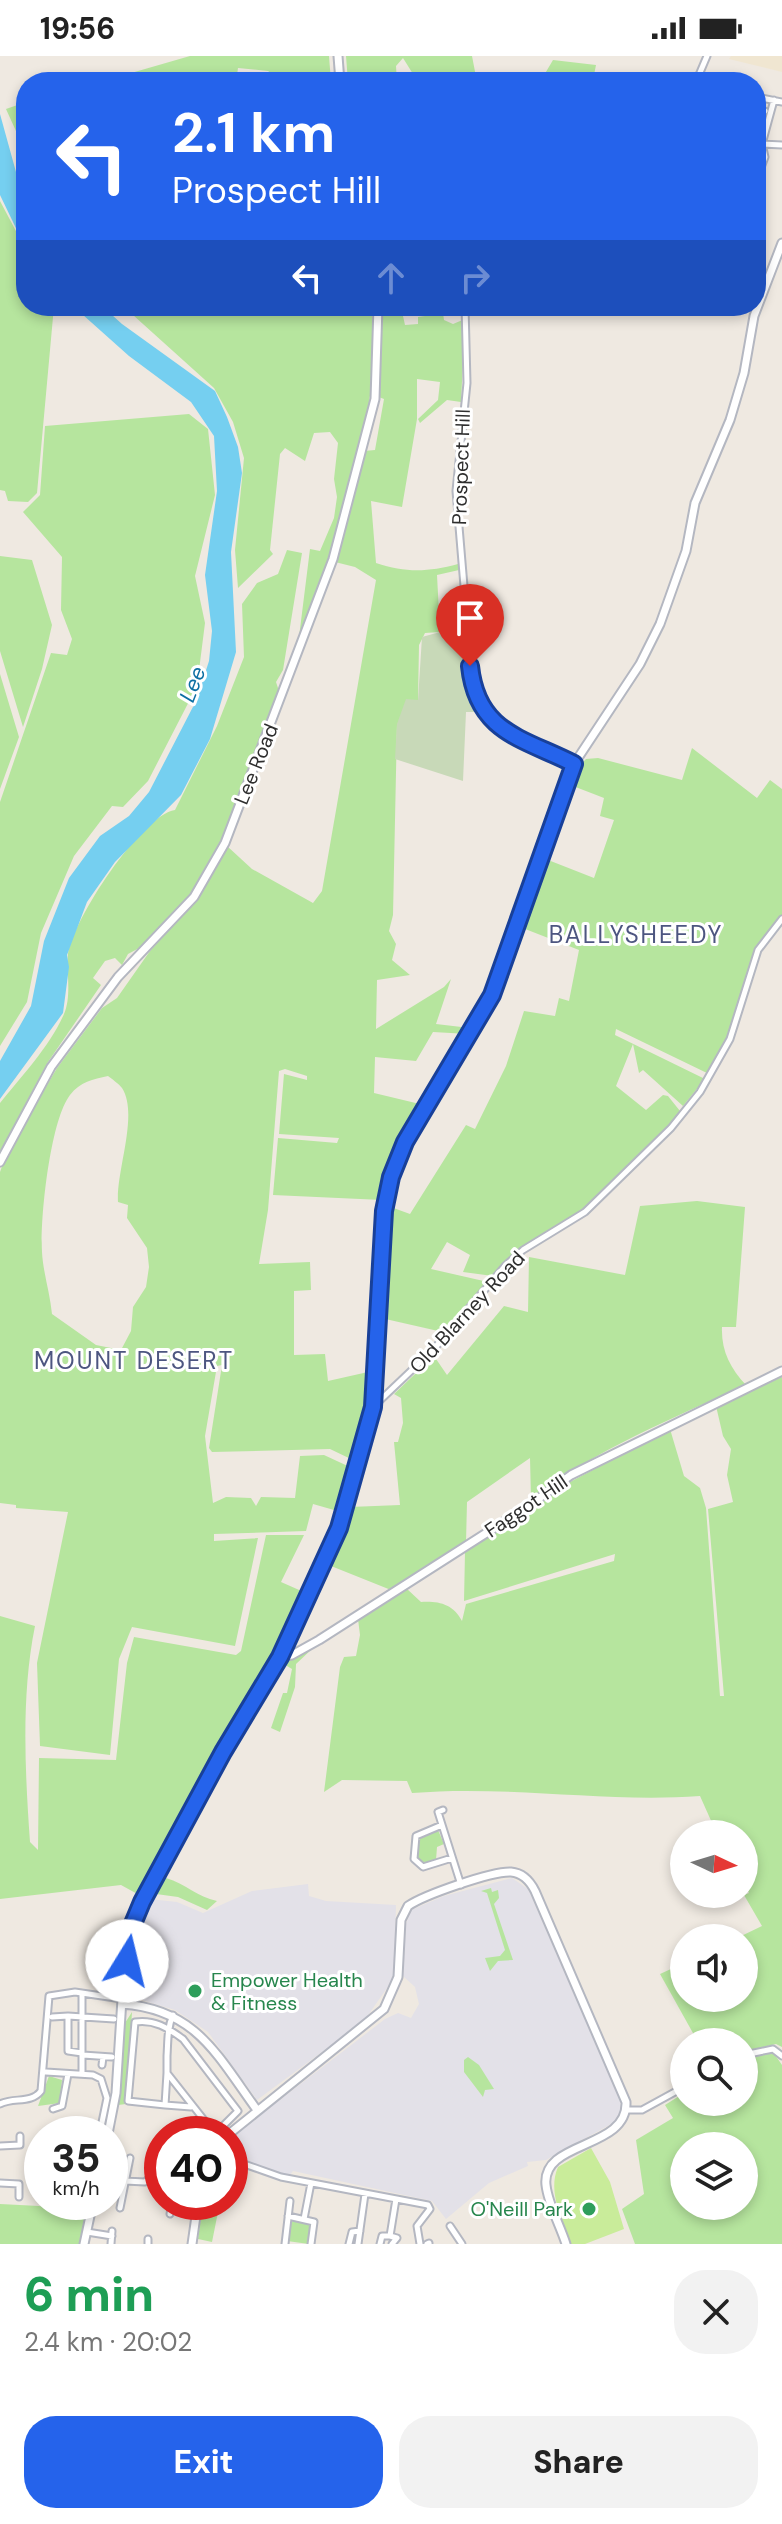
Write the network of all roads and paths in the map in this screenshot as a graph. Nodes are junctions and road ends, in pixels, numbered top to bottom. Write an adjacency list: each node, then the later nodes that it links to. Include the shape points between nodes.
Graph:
1 (774, 100): 2 (street); 3 (street); 4 (street)
2 (766, 102)
3 (782, 102)
4 (766, 123)
5 (782, 243): 6 (street)
6 (766, 285)
7 (378, 316): 12 (street, Lee Road, via 375,399 333,561 225,843 194,897 118,977 51,1067)
8 (465, 316): 10 (street, Prospect Hill, via 467,383 456,491 472,681 491,721)
9 (754, 316): 10 (street, via 744,373 695,503 673,590 640,664)
10 (574, 764): 14 (street, via 492,995 405,1142 391,1177 384,1211)
11 (782, 919): 14 (street, Old Blarney Road, via 758,950 730,1039 700,1092 671,1128 585,1212 506,1265 448,1335)
12 (0, 1162)
13 (782, 1371): 15 (street, Faggot Hill, via 571,1475 319,1640)
14 (373, 1407): 15 (street, via 339,1528)
15 (280, 1657): 21 (street, via 142,1902 132,1926)
16 (443, 1810): 17 (street, via 438,1812)
17 (442, 1825): 18 (street); 18 (street, via 416,1836 415,1861 423,1867)
18 (452, 1858): 19 (street)
19 (462, 1886): 45 (street, via 419,1899 404,1911 399,1970 390,2000 373,2020); 46 (street, via 503,1873 517,1873 529,1881)
20 (82, 1993): 21 (street); 24 (street); 35 (street, via 53,1993 47,2000)
21 (122, 2002): 22 (street); 50 (street)
22 (173, 2015): 27 (street); 34 (street, via 197,2032)
23 (69, 2016): 24 (street); 25 (street); 29 (street, via 68,2052)
24 (82, 2016): 26 (street); 29 (street)
25 (52, 2017)
26 (114, 2019)
27 (169, 2029): 36 (street); 39 (street); 42 (street, via 135,2022 127,2096 130,2102)
28 (758, 2052): 30 (street, via 773,2049)
29 (82, 2054): 31 (street); 38 (street)
30 (782, 2056)
31 (103, 2057): 32 (street); 33 (street)
32 (112, 2057)
33 (102, 2065)
34 (225, 2065): 39 (street); 45 (street)
35 (46, 2072): 37 (street); 41 (street, via 38,2095)
36 (167, 2073): 42 (street); 43 (street)
37 (68, 2074): 38 (street); 44 (street, via 62,2106)
38 (82, 2074): 48 (street, via 103,2082)
39 (212, 2074): 43 (street, via 238,2111 213,2131)
40 (670, 2095): 46 (street, via 642,2110)
41 (0, 2104)
42 (165, 2105): 43 (street)
43 (193, 2107)
44 (53, 2109)
45 (257, 2110): 51 (street)
46 (626, 2110): 81 (street, via 614,2129 556,2161 548,2172 547,2189)
47 (96, 2111): 48 (street)
48 (105, 2113): 49 (street)
49 (104, 2116)
50 (111, 2116)
51 (248, 2118)
52 (20, 2136): 53 (street, via 20,2145)
53 (0, 2146)
54 (130, 2158): 56 (street)
55 (248, 2164): 58 (street)
56 (128, 2167)
57 (0, 2183): 60 (street, via 19,2184)
58 (311, 2183): 59 (street); 64 (street)
59 (365, 2194): 61 (street); 68 (street)
60 (19, 2197)
61 (396, 2199): 69 (street); 80 (street, via 430,2207 417,2226)
62 (290, 2201): 63 (street)
63 (288, 2216): 64 (street); 74 (street)
64 (304, 2219): 75 (street, via 314,2223)
65 (89, 2220): 70 (street)
66 (195, 2220): 73 (street)
67 (450, 2226): 71 (street)
68 (360, 2231): 76 (street, via 353,2231); 77 (street)
69 (390, 2236): 78 (street, via 382,2236); 79 (street, via 397,2238)
70 (84, 2240): 72 (street, via 112,2234)
71 (459, 2243)
72 (111, 2244)
73 (192, 2244)
74 (285, 2244)
75 (311, 2244)
76 (349, 2244)
77 (358, 2244)
78 (380, 2244)
79 (392, 2244)
80 (420, 2244)
81 (566, 2244)

